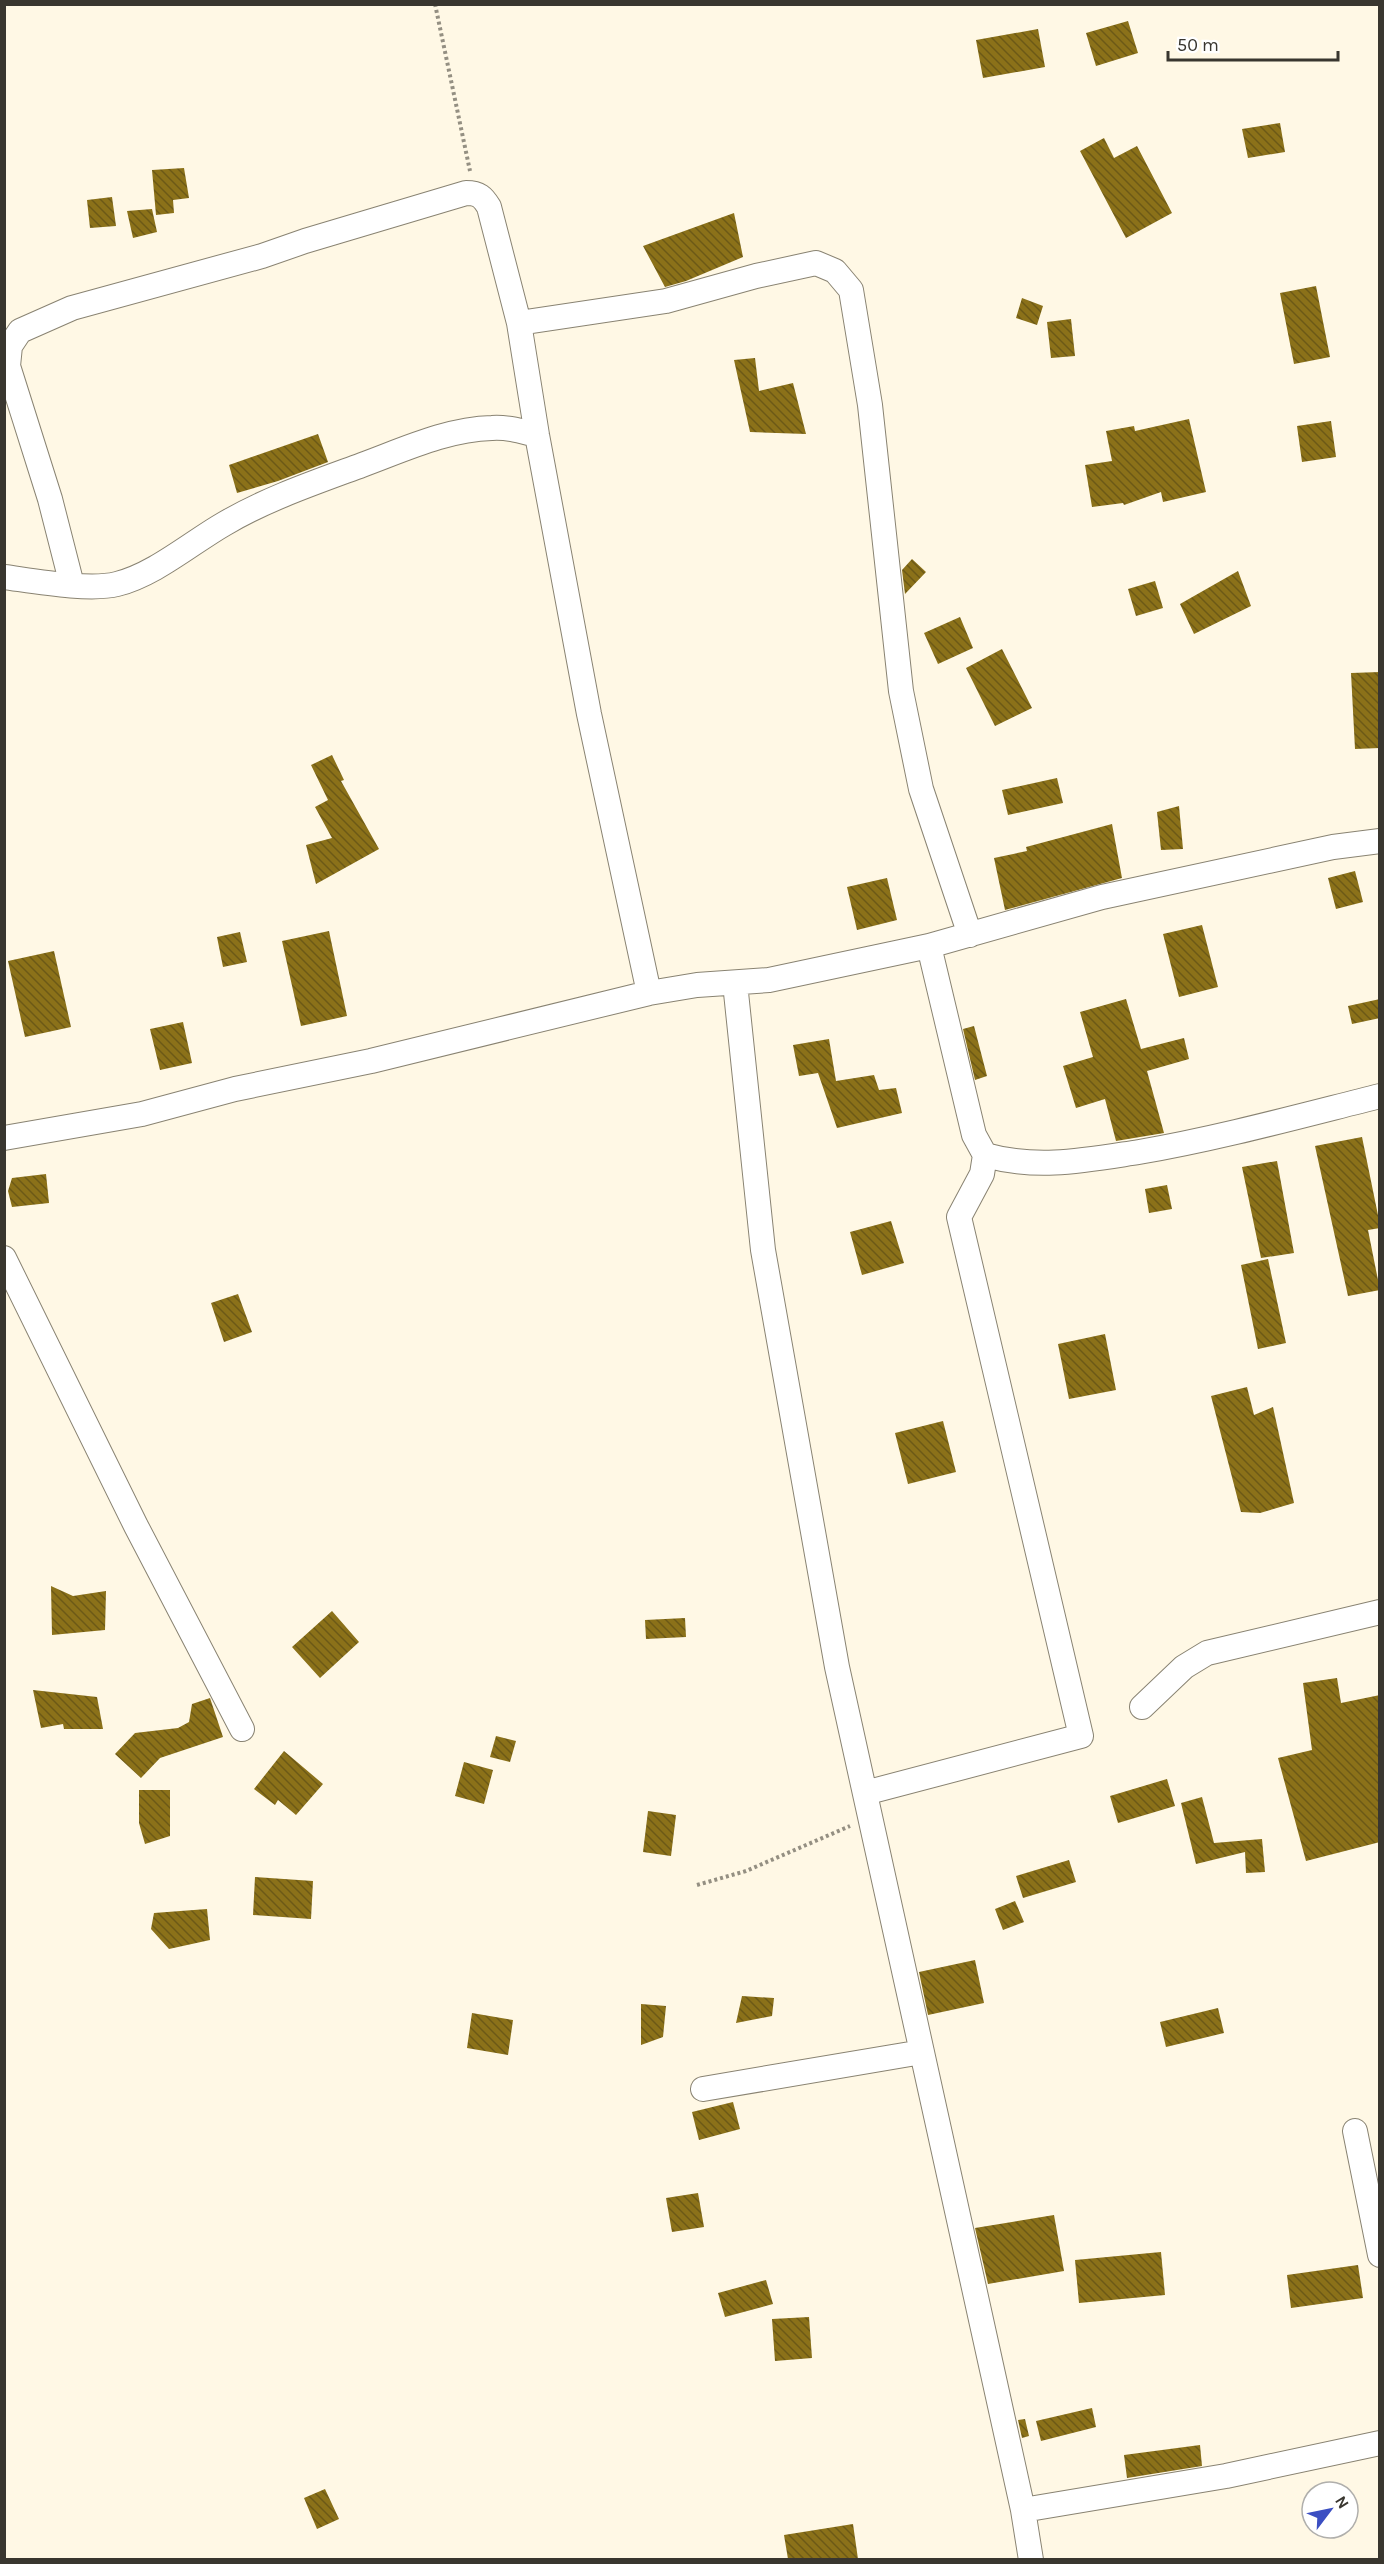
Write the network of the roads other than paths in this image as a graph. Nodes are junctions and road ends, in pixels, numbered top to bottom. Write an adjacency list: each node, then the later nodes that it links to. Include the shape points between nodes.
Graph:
1 (519, 323): 2 (street); 4 (street, via 489,207 483,197 466,193 262,256 72,308 20,331 10,346 8,366 50,499); 6 (street, via 666,301 816,263 835,271 850,290 870,405 900,691 921,789)
2 (537, 435): 4 (street, via 492,428 454,432 333,476 225,522 132,580 114,585); 9 (street, via 589,714)
3 (4, 577): 4 (street)
4 (72, 585)
5 (1380, 841): 6 (street, via 1333,847 1102,897)
6 (970, 935): 7 (street)
7 (929, 946): 8 (street, via 769,981); 12 (street, via 974,1135)
8 (735, 983): 9 (street); 17 (street, via 763,1250 837,1667)
9 (649, 993): 11 (street, via 142,1114)
10 (1380, 1096): 12 (street, via 1208,1140 1064,1164 1006,1161)
11 (4, 1138)
12 (985, 1155): 17 (street, via 982,1174 959,1217 1081,1736)
13 (4, 1257): 16 (street, via 136,1526)
14 (1380, 1612): 15 (street, via 1207,1653 1184,1667)
15 (1142, 1707)
16 (242, 1729)
17 (865, 1793): 18 (street)
18 (922, 2052): 19 (street); 23 (street)
19 (704, 2089)
20 (1355, 2131): 21 (street)
21 (1380, 2255)
22 (1380, 2443): 23 (street, via 1226,2476)
23 (1023, 2510): 24 (street)
24 (1031, 2559)

